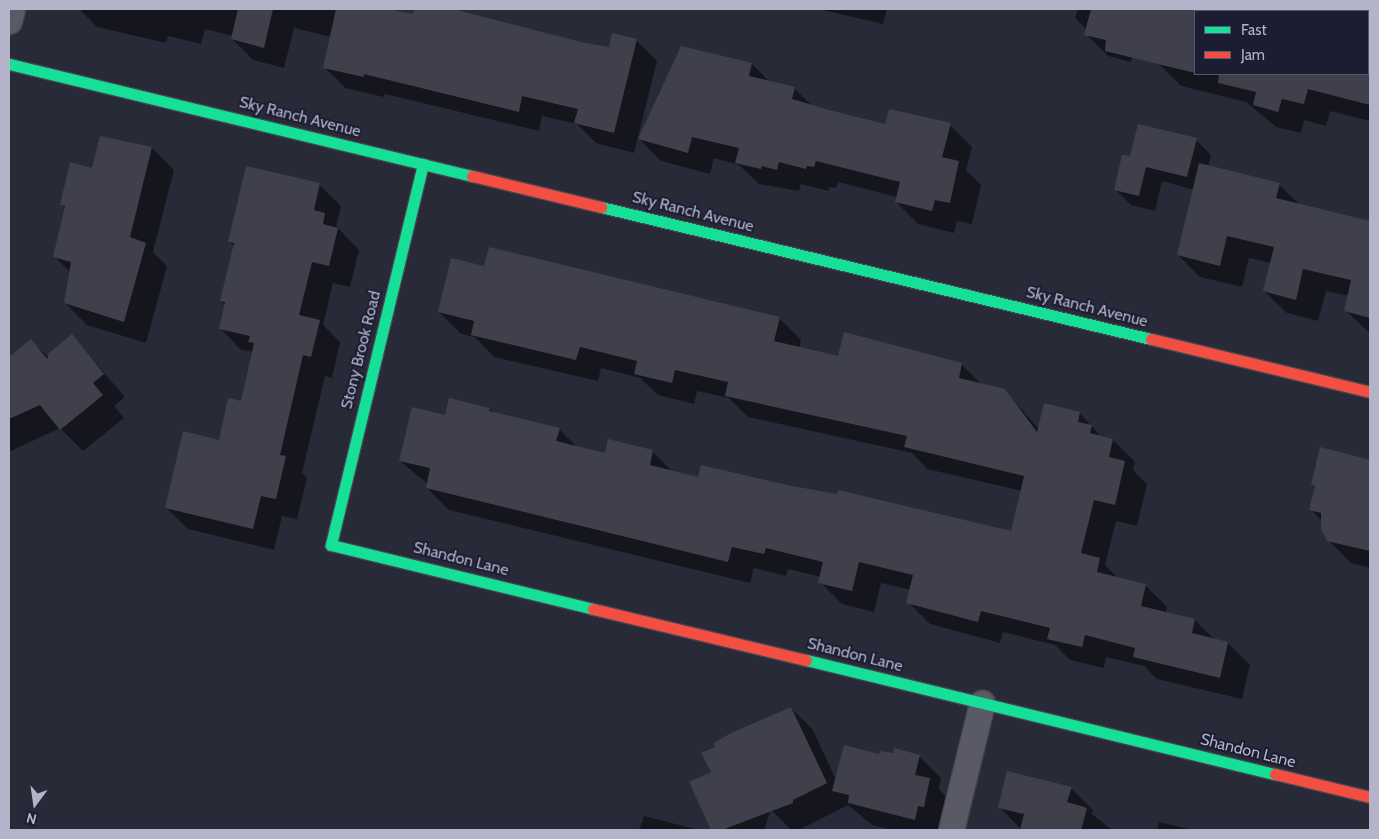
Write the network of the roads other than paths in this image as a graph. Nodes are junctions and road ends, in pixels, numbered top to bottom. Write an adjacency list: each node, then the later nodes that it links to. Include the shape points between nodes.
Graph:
1 (12, 9): 2 (street)
2 (9, 21)
3 (9, 64): 4 (street, Sky Ranch Avenue)
4 (423, 164): 5 (street, Sky Ranch Avenue); 6 (street, Stony Brook Road)
5 (1370, 392)
6 (331, 544): 7 (street, Shandon Lane)
7 (982, 703): 8 (street, Shandon Lane); 9 (street)
8 (1370, 797)
9 (951, 830)

